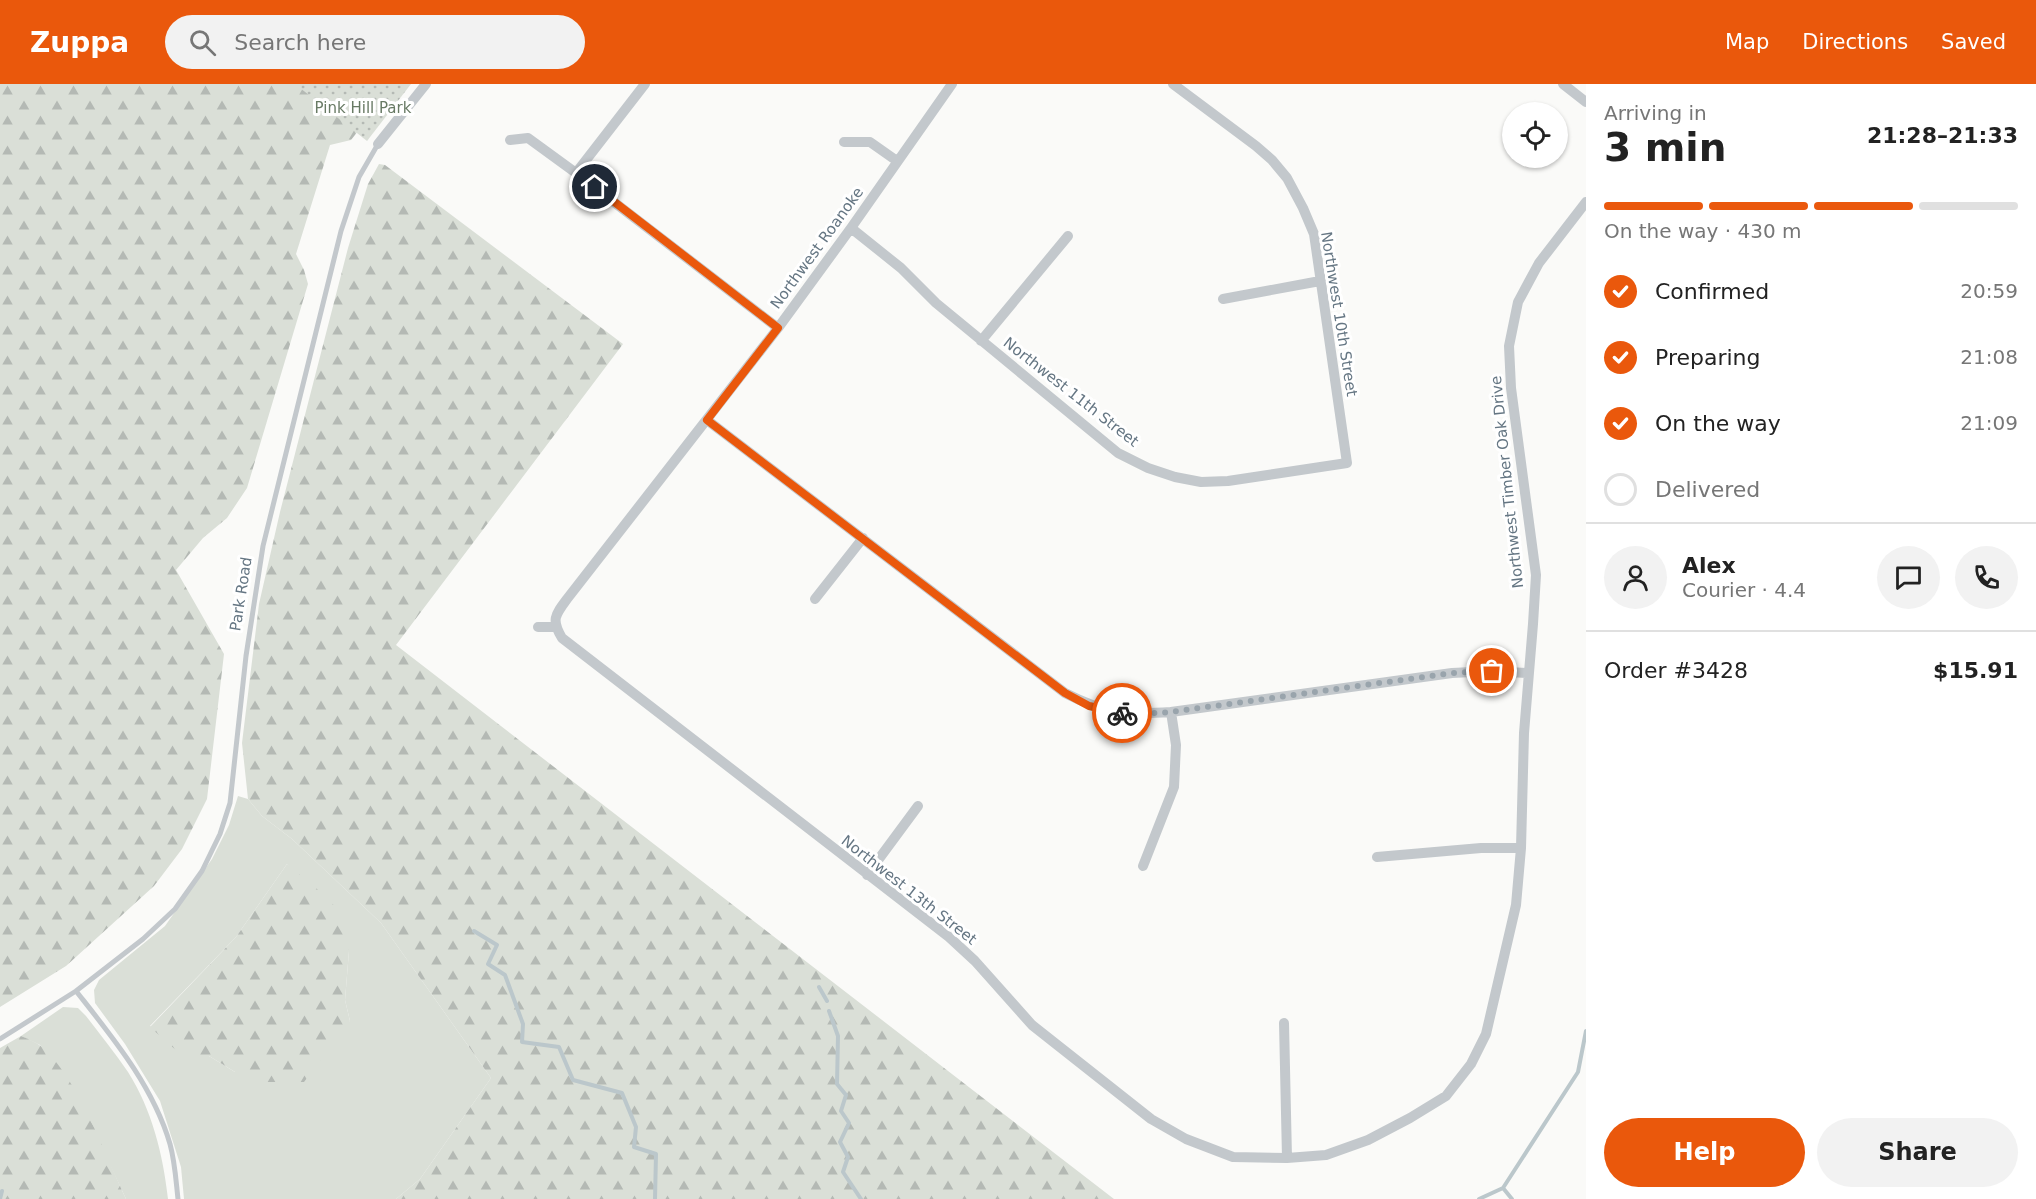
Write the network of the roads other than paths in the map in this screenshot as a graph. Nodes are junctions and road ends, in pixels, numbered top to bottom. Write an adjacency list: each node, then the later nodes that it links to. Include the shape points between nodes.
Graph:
1 (426, 84): 9 (street, Park Road)
2 (645, 84): 11 (street)
3 (952, 84): 10 (street, Northwest Roanoke)
4 (1173, 84): 15 (street, Northwest 10th Street, via 1256,146 1287,178 1314,234)
5 (1563, 84): 6 (street)
6 (1586, 102)
7 (510, 140): 11 (street, via 528,138)
8 (844, 142): 10 (street, via 870,142)
9 (378, 144): 32 (lane, Park Road, via 359,177 341,231 263,546 230,803 220,834 202,871 175,909)
10 (897, 161): 13 (street, Northwest Roanoke)
11 (576, 173): 17 (street)
12 (1586, 202): 25 (street, Northwest Timber Oak Drive, via 1539,263 1518,302 1509,346 1536,575)
13 (851, 228): 17 (street, Northwest Roanoke); 18 (street, Northwest 11th Street)
14 (1068, 236): 18 (street)
15 (1320, 281): 16 (street); 20 (street, Northwest 10th Street)
16 (1223, 299)
17 (778, 328): 19 (street, Northwest Roanoke)
18 (981, 341): 20 (street, Northwest 11th Street, via 1118,453 1148,468 1201,482 1228,482)
19 (707, 420): 21 (street); 24 (street, Northwest Roanoke, via 567,599 555,618)
20 (1347, 463)
21 (862, 538): 22 (street); 26 (street, via 1065,693 1089,706 1115,713)
22 (815, 599)
23 (537, 627): 24 (street)
24 (555, 627): 31 (street, Northwest 13th Street, via 562,638)
25 (1528, 673): 26 (street, via 1452,673); 28 (street, Northwest Timber Oak Drive)
26 (1171, 712): 30 (street, via 1176,745 1174,787)
27 (918, 806): 31 (street)
28 (1521, 848): 29 (street); 35 (street, Northwest Timber Oak Drive, via 1516,905 1486,1034 1472,1064 1446,1096 1368,1140 1326,1155)
29 (1377, 857)
30 (1143, 866)
31 (867, 875): 35 (street, Northwest 13th Street, via 949,938 1032,1024 1150,1119 1186,1140 1233,1157)
32 (76, 992): 34 (lane, Park Road); 36 (lane, via 121,1048 151,1097 170,1145)
33 (1284, 1023): 35 (street)
34 (0, 1039)
35 (1287, 1158)
36 (178, 1199)

